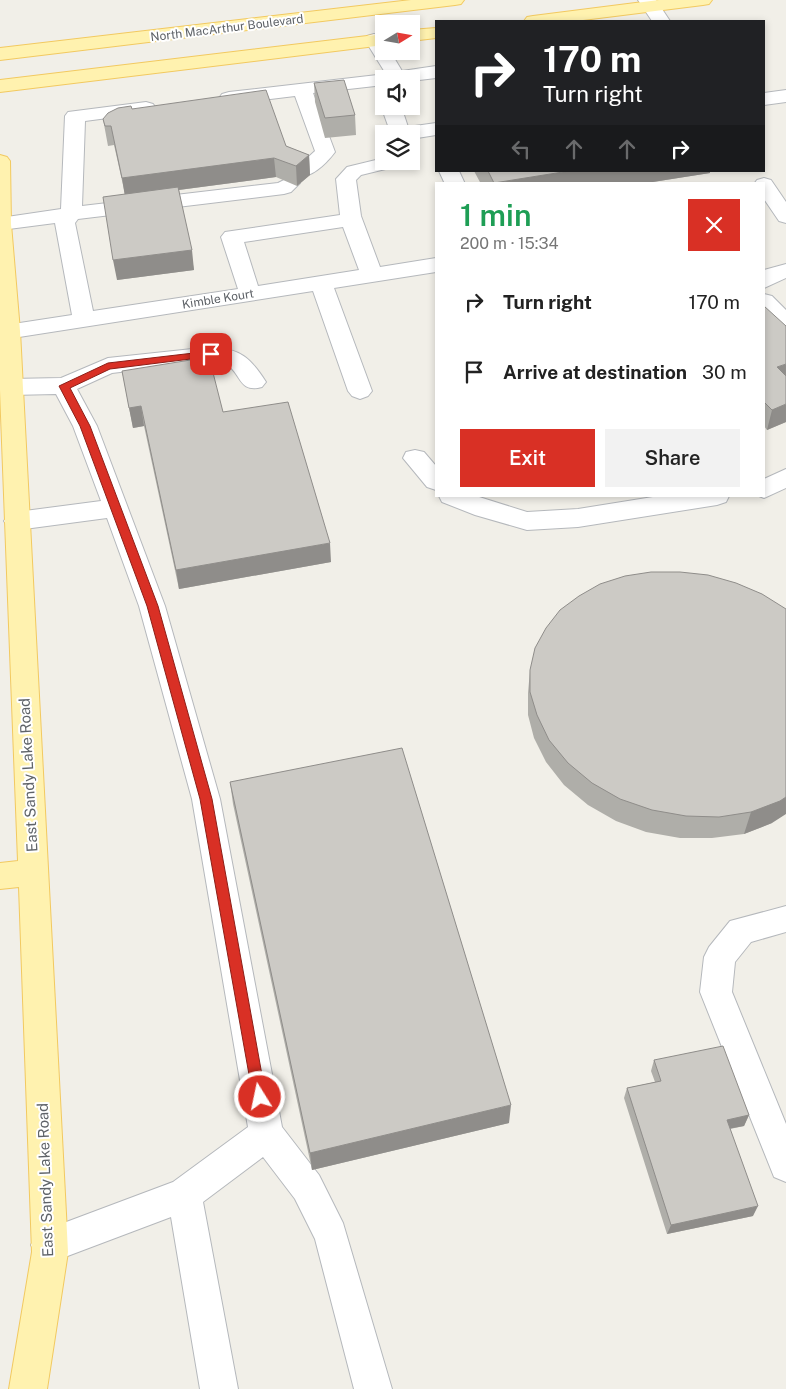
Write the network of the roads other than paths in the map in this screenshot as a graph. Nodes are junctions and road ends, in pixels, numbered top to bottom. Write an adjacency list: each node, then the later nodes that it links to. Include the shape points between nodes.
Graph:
1 (455, 0): 4 (main road, North MacArthur Boulevard)
2 (703, 0): 3 (main road)
3 (653, 9): 5 (main road)
4 (359, 12): 7 (main road); 10 (main road, North MacArthur Boulevard)
5 (543, 20)
6 (435, 33): 8 (main road)
7 (375, 34)
8 (420, 35)
9 (375, 40): 14 (main road, North MacArthur Boulevard)
10 (0, 54)
11 (435, 72): 12 (street)
12 (420, 74)
13 (375, 80): 15 (street)
14 (0, 86)
15 (302, 89): 18 (street); 27 (street, via 325,152 284,188)
16 (786, 96): 17 (street)
17 (765, 99)
18 (213, 100)
19 (164, 106): 25 (street, via 75,116)
20 (435, 130): 21 (street)
21 (420, 132)
22 (0, 160): 29 (main road, East Sandy Lake Road)
23 (375, 166): 28 (street, via 354,171 346,179)
24 (765, 186): 26 (street)
25 (71, 214): 27 (street); 29 (street); 37 (street, via 65,222)
26 (777, 214)
27 (226, 217): 28 (street); 35 (street)
28 (351, 220): 32 (street)
29 (1, 224): 39 (main road, East Sandy Lake Road)
30 (435, 265): 32 (street, Kimble Kourt)
31 (786, 271): 33 (street)
32 (372, 275): 34 (street, Kimble Kourt)
33 (765, 280)
34 (322, 283): 35 (street, Kimble Kourt); 43 (street)
35 (250, 294): 37 (street, Kimble Kourt)
36 (765, 302): 38 (street)
37 (84, 320): 39 (street, Kimble Kourt)
38 (786, 322)
39 (4, 332): 42 (main road, East Sandy Lake Road)
40 (254, 382): 41 (street, via 237,360 228,355 211,354 108,366)
41 (64, 386): 42 (street); 50 (street, via 85,426)
42 (11, 387): 51 (main road, East Sandy Lake Road)
43 (360, 391)
44 (415, 458): 46 (street)
45 (786, 478): 47 (street)
46 (435, 480)
47 (765, 488)
48 (454, 497): 49 (street, via 527,521 578,518)
49 (711, 497)
50 (115, 508): 51 (street); 54 (street, via 152,606 206,799)
51 (8, 522): 52 (main road, East Sandy Lake Road)
52 (16, 874): 57 (main road, East Sandy Lake Road)
53 (786, 919): 55 (street, via 741,931 720,957 716,992)
54 (266, 1134): 56 (street); 60 (street, via 307,1187 331,1235)
55 (786, 1165)
56 (184, 1195): 57 (street); 59 (street)
57 (50, 1245): 58 (main road, East Sandy Lake Road)
58 (28, 1389)
59 (219, 1389)
60 (373, 1389)

